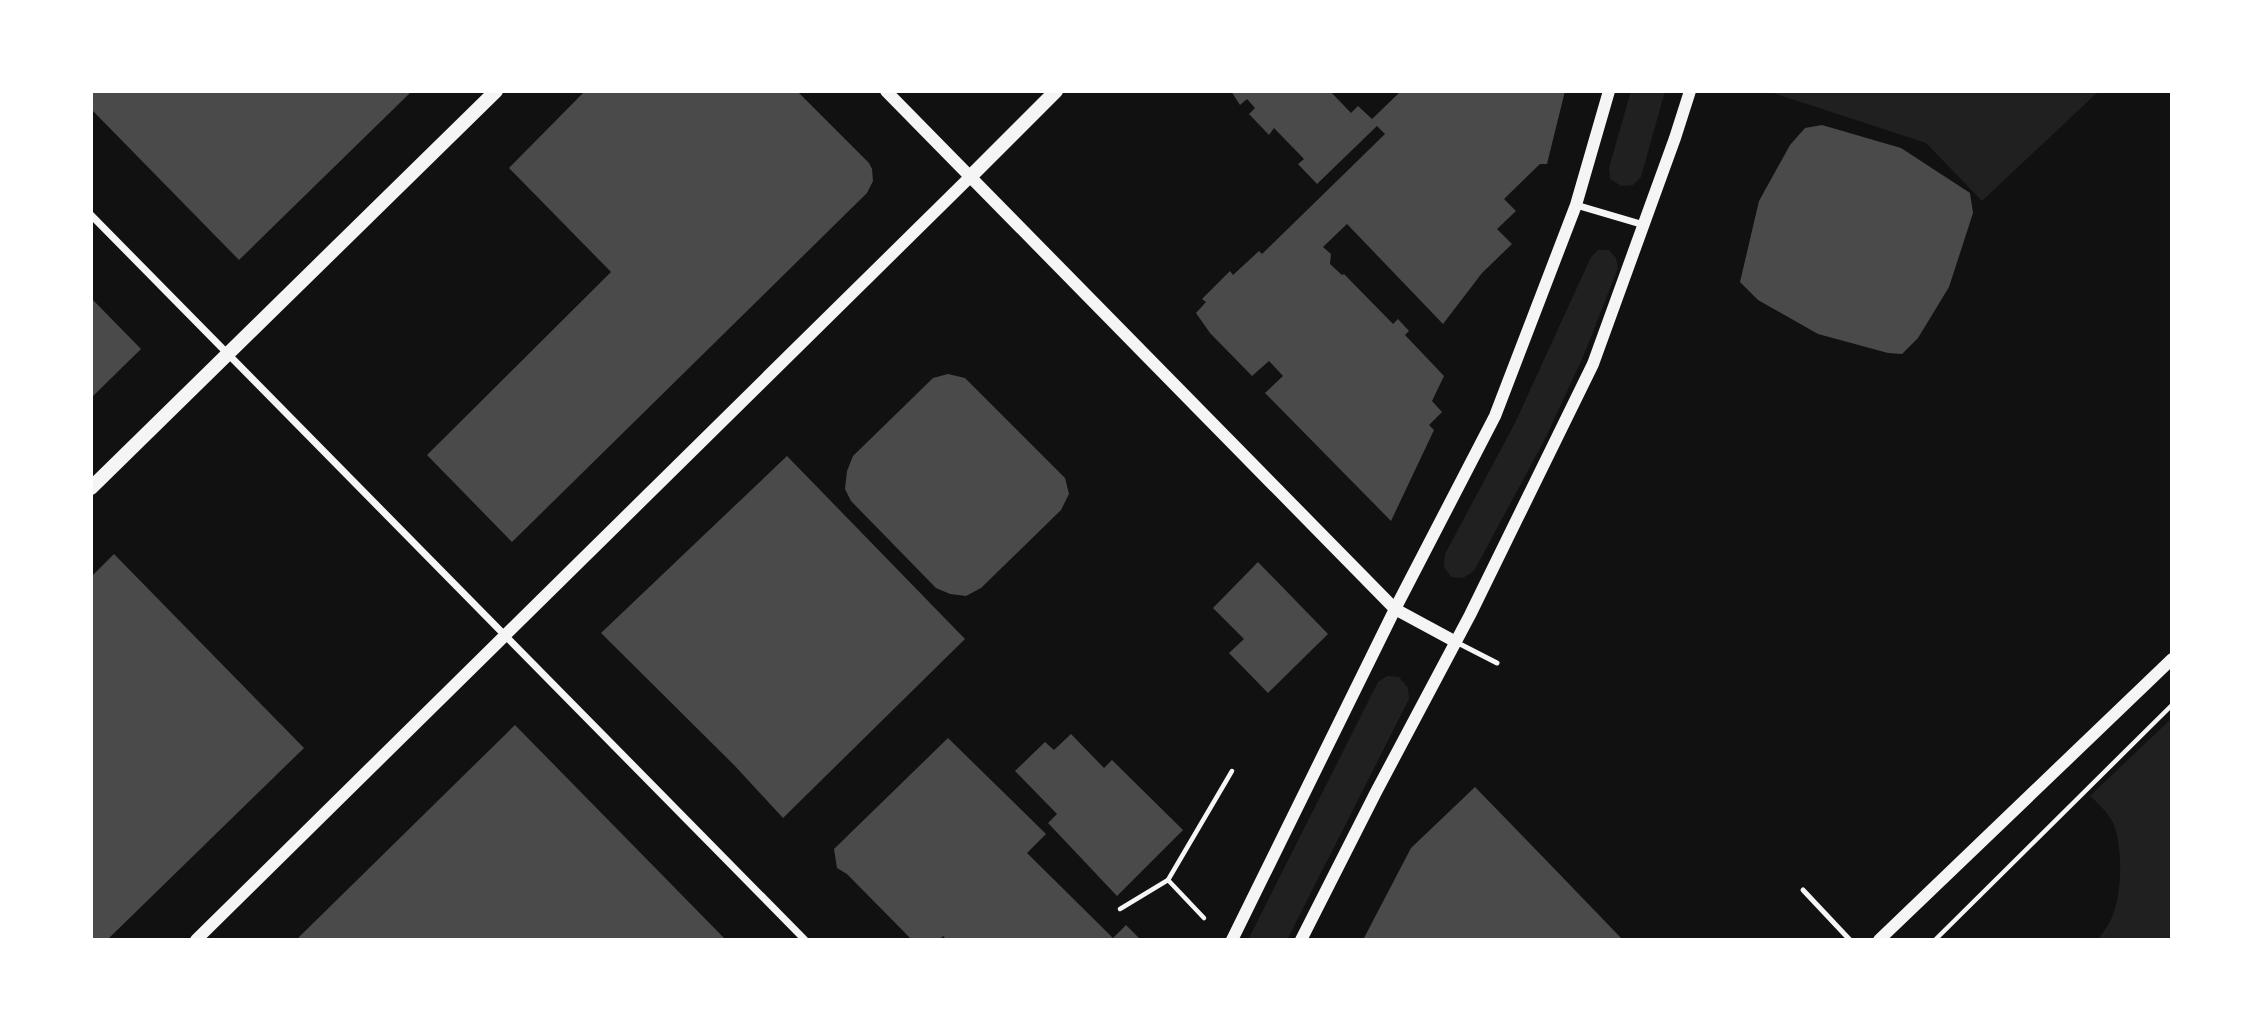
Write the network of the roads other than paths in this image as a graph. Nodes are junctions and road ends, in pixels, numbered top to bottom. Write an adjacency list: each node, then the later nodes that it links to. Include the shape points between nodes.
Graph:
1 (496, 91): 10 (main road)
2 (886, 91): 6 (street)
3 (1056, 91): 6 (main road)
4 (1609, 91): 7 (street)
5 (1690, 91): 9 (street)
6 (970, 177): 12 (street); 13 (street)
7 (1576, 205): 9 (street); 12 (street, via 1495,416)
8 (91, 215): 10 (street)
9 (1644, 225): 14 (street, via 1593,364)
10 (227, 355): 11 (main road); 13 (street)
11 (91, 488)
12 (1395, 610): 14 (street); 20 (street)
13 (504, 634): 18 (street); 19 (street)
14 (1455, 642): 16 (lane); 21 (street)
15 (2172, 659): 23 (street)
16 (1497, 663)
17 (1803, 890): 22 (lane)
18 (195, 940)
19 (805, 940)
20 (1232, 940)
21 (1301, 940)
22 (1850, 940)
23 (1879, 940)

